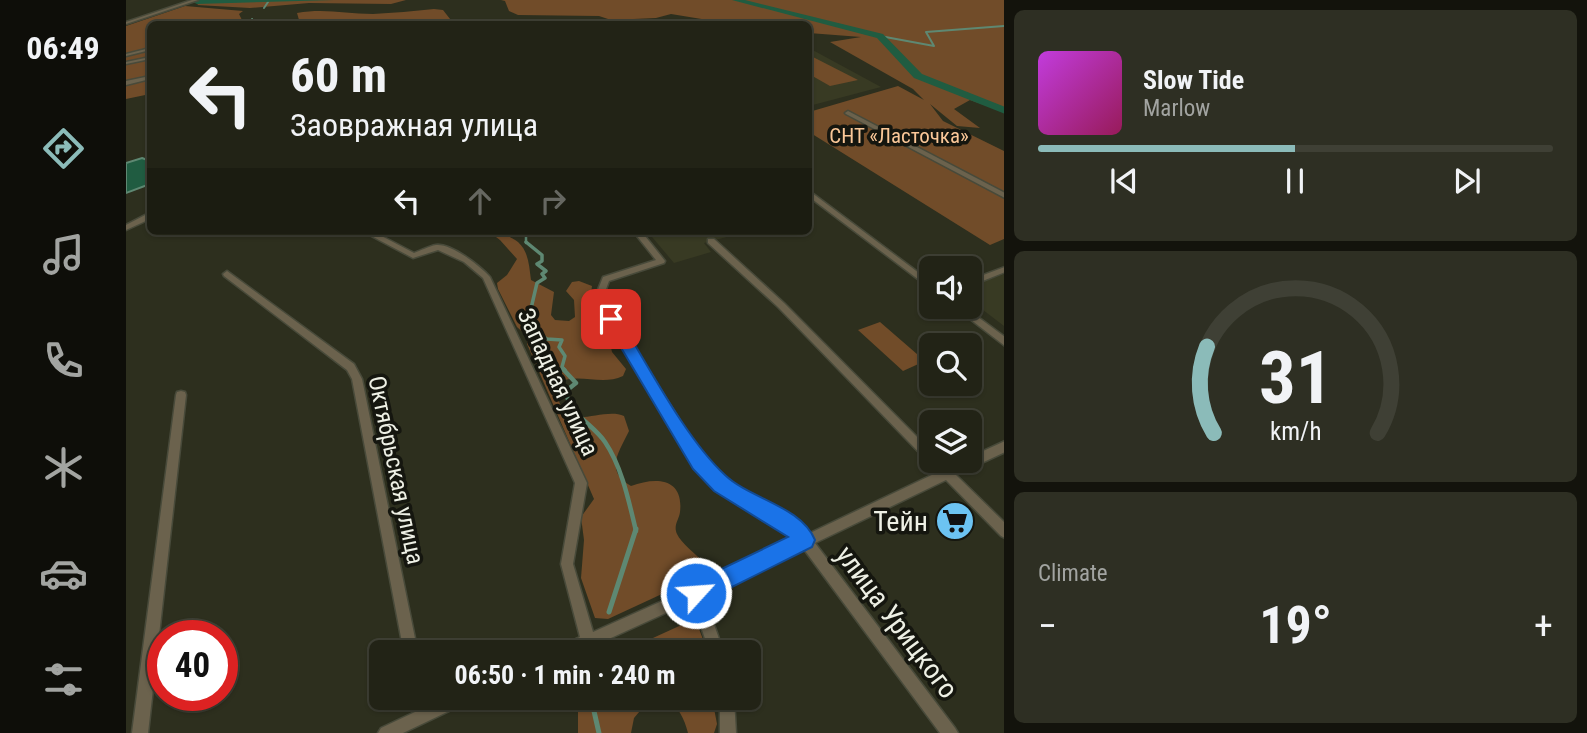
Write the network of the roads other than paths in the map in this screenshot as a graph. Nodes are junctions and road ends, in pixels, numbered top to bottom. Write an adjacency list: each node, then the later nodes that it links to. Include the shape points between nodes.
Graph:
1 (196, 0): 2 (street)
2 (126, 23)
3 (147, 50): 4 (street)
4 (126, 55)
5 (147, 59): 6 (street)
6 (126, 63)
7 (147, 79): 8 (street)
8 (126, 83)
9 (848, 113): 11 (street)
10 (812, 195): 19 (street)
11 (1004, 195)
12 (147, 218): 13 (street)
13 (126, 228)
14 (374, 235): 33 (street, Западная улица, via 413,256 438,247 467,260 486,277 582,483 567,564)
15 (640, 235): 30 (street, улица Урицкого, via 661,261 606,279 601,292 604,306 700,463 721,484 799,532)
16 (711, 241): 24 (street)
17 (1004, 269): 20 (street)
18 (227, 274): 32 (street, Октябрьская улица, via 351,367 357,379)
19 (919, 277)
20 (982, 278)
21 (974, 319): 22 (street)
22 (1004, 342)
23 (181, 395): 39 (street)
24 (919, 446)
25 (1004, 446): 26 (street)
26 (982, 456)
27 (944, 473): 30 (street)
28 (947, 473): 29 (street)
29 (1004, 533)
30 (804, 540): 31 (street); 42 (street, улица Урицкого)
31 (696, 593): 33 (street); 34 (street)
32 (408, 640)
33 (589, 640)
34 (712, 640)
35 (422, 710): 38 (street)
36 (434, 710): 38 (street)
37 (727, 710): 41 (street)
38 (423, 715): 40 (street)
39 (140, 733)
40 (386, 733)
41 (728, 733)
42 (950, 733)

